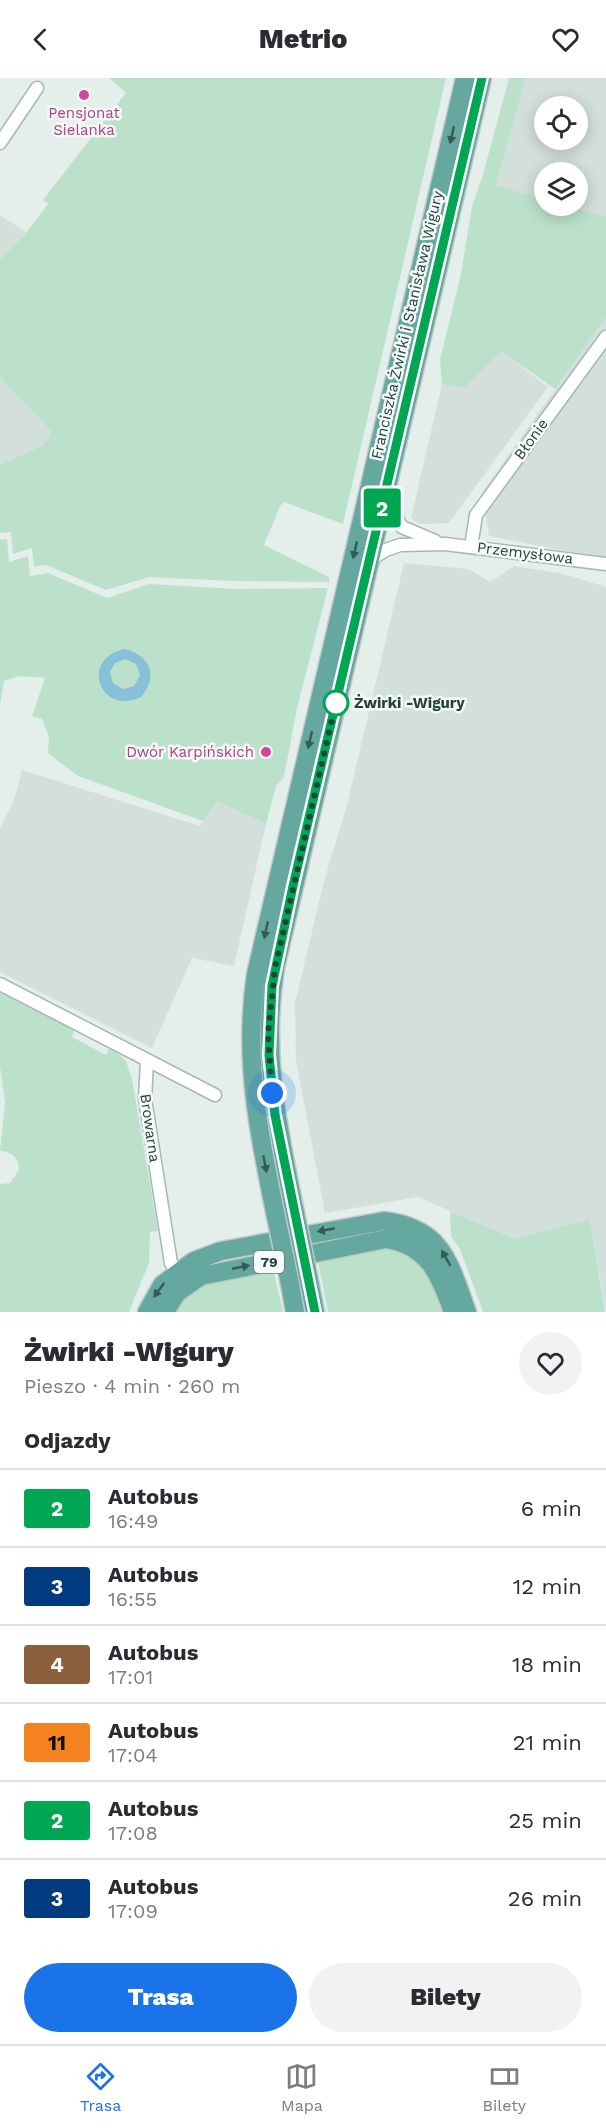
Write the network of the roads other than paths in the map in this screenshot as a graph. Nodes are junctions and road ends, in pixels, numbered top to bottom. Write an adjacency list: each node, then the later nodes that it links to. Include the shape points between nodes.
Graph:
1 (465, 78): 17 (main road, Franciszka Żwirki i Stanisława Wigury, one-way to 17, bridge, via 256,974 251,1022 252,1084)
2 (482, 78): 6 (main road, Franciszka Żwirki i Stanisława Wigury)
3 (37, 88): 4 (street)
4 (0, 143)
5 (606, 337): 8 (street, Błonie, via 476,515)
6 (384, 498): 7 (street, via 402,527); 9 (main road, Franciszka Żwirki i Stanisława Wigury)
7 (445, 544): 8 (street, Przemysłowa); 9 (street, via 400,545)
8 (471, 547): 10 (street, Przemysłowa)
9 (370, 560): 18 (main road, Franciszka Żwirki i Stanisława Wigury, bridge, via 271,997 270,1075)
10 (606, 564)
11 (0, 984): 12 (street)
12 (147, 1061): 13 (street); 14 (street, Browarna, via 145,1099 171,1263)
13 (215, 1095)
14 (181, 1278): 15 (main road, one-way to 15, via 162,1285); 16 (main road); 19 (main road, 79, one-way to 19, via 386,1239 407,1244 431,1262); 20 (main road, one-way to 14, via 450,1266 436,1244 419,1229 398,1222 369,1222 222,1251 194,1261)
15 (147, 1312)
16 (165, 1312)
17 (295, 1312)
18 (315, 1312)
19 (453, 1312)
20 (466, 1312)

